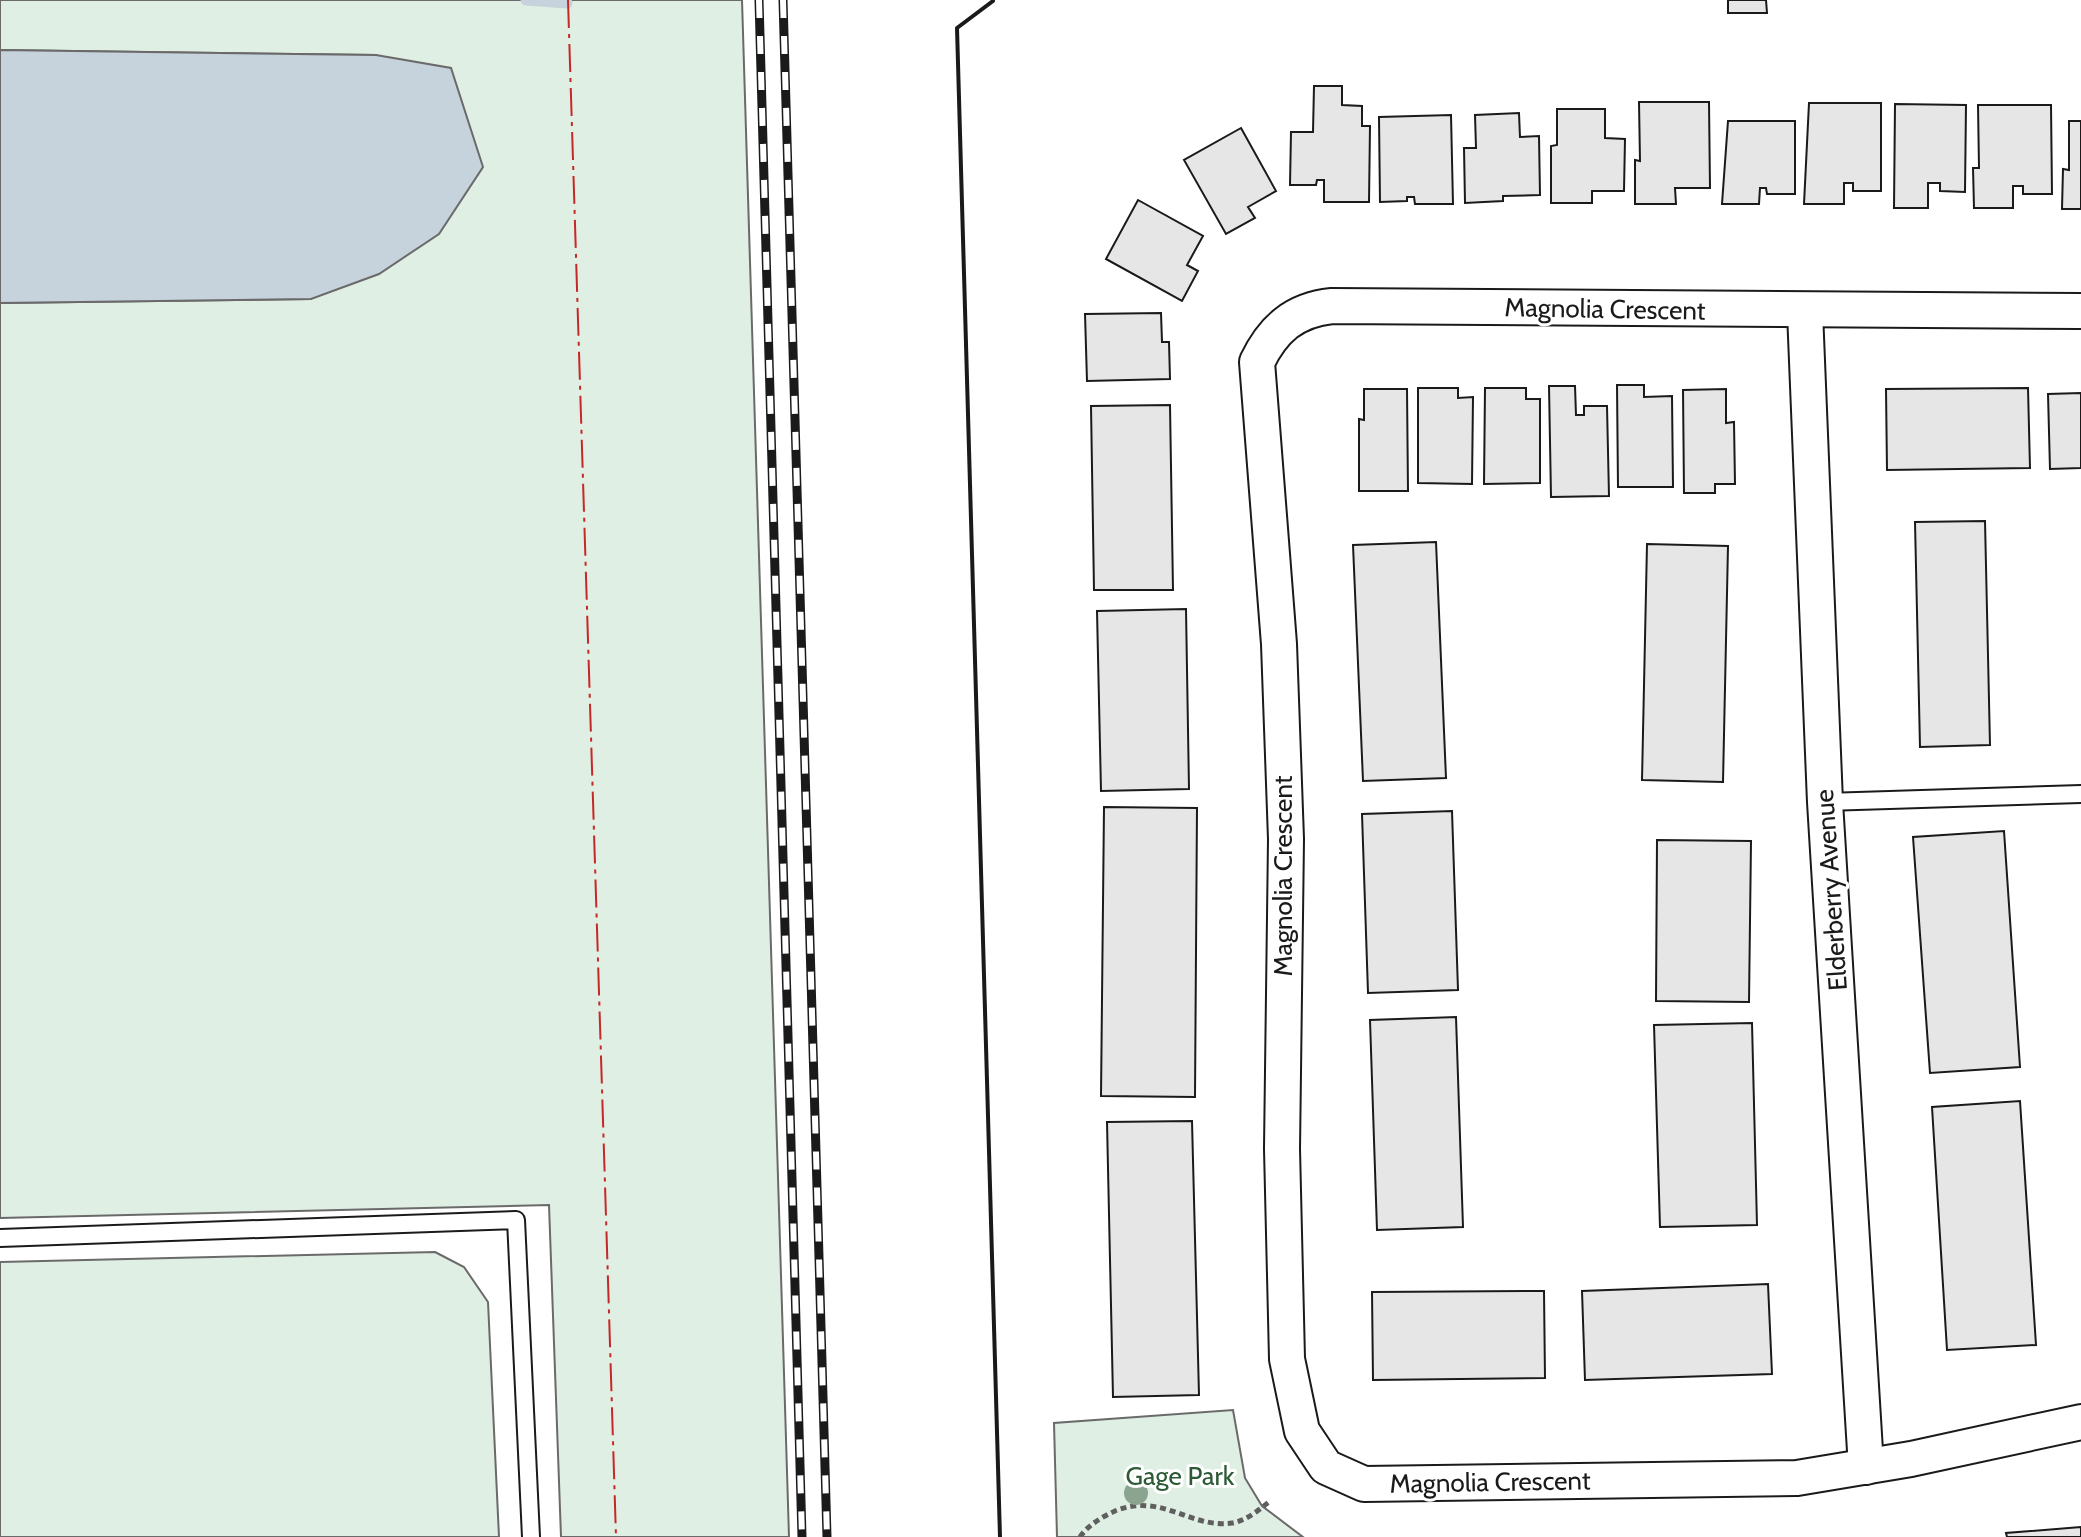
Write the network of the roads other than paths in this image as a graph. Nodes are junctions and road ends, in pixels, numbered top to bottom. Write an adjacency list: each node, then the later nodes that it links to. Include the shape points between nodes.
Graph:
1 (2081, 311): 2 (street, Magnolia Crescent)
2 (1805, 312): 4 (street, Elderberry Avenue); 7 (street, Magnolia Crescent, via 1332,306 1309,308 1269,337 1257,362 1279,644 1285,824 1282,1149 1287,1359 1302,1431 1326,1467 1364,1484 1797,1478)
3 (2081, 794): 4 (lane)
4 (1825, 802): 7 (street, Elderberry Avenue)
5 (0, 1238): 8 (lane, via 516,1220)
6 (2081, 1422): 7 (street, Magnolia Crescent)
7 (1866, 1467)
8 (531, 1537)

